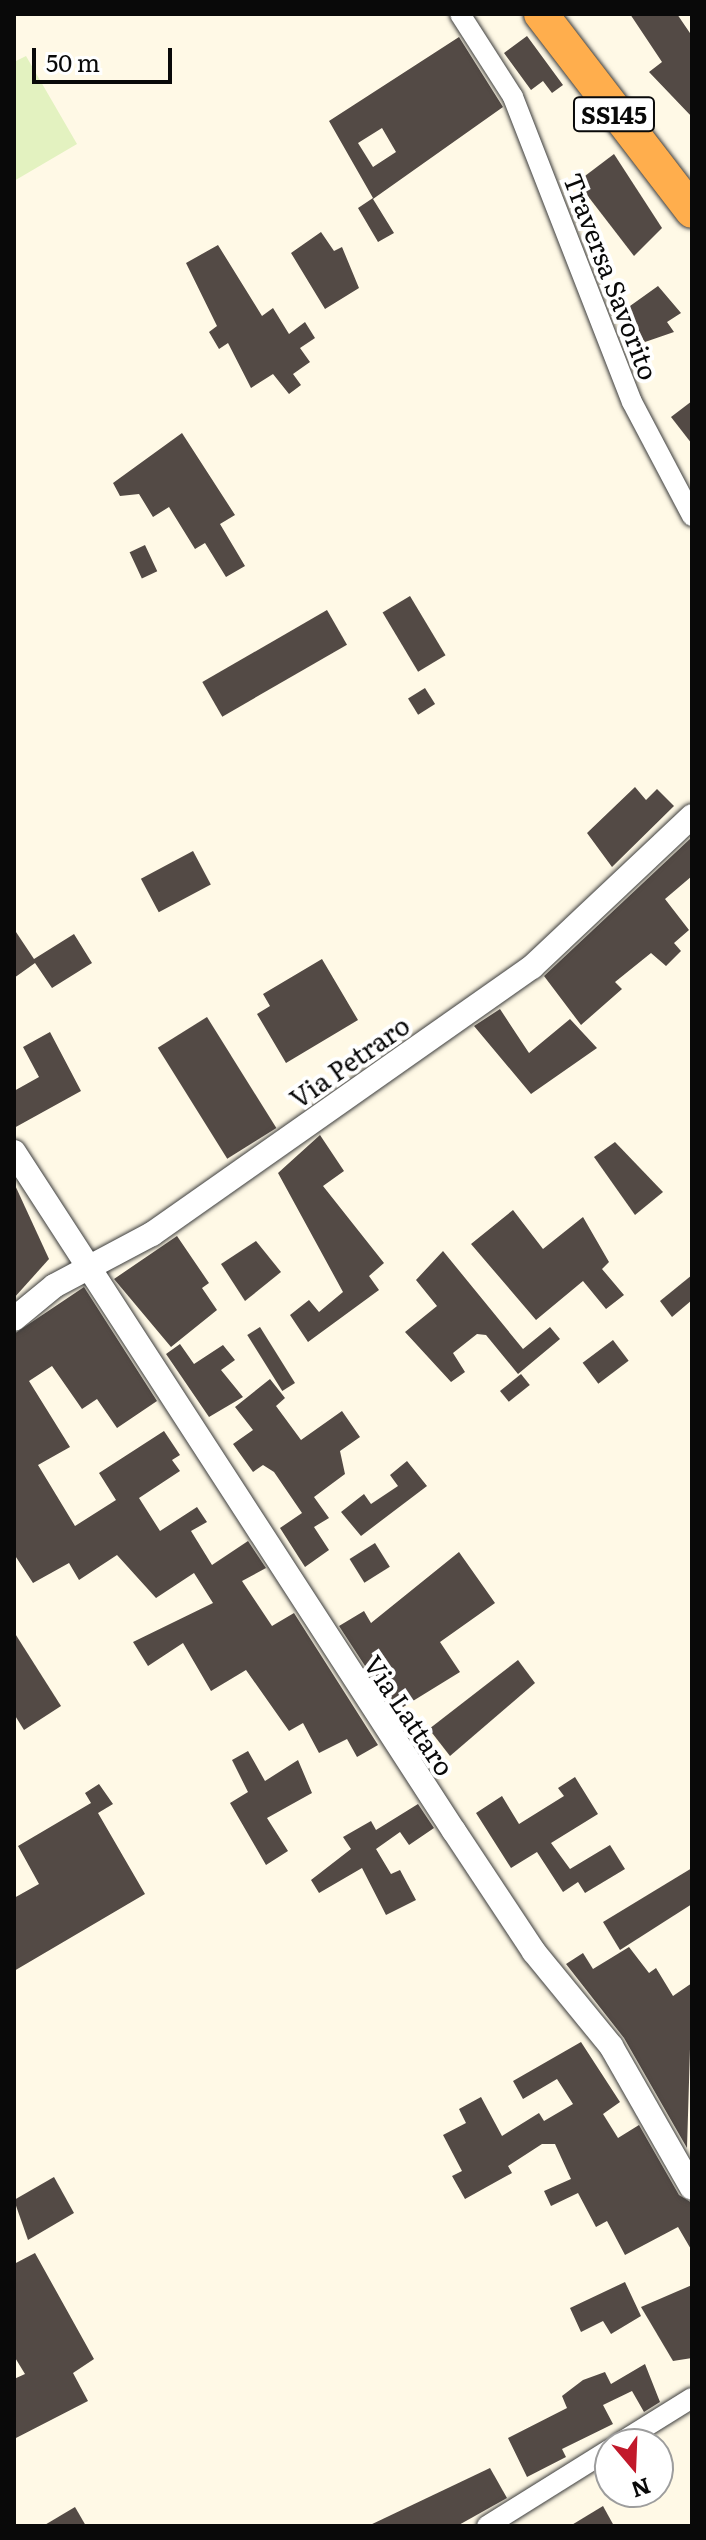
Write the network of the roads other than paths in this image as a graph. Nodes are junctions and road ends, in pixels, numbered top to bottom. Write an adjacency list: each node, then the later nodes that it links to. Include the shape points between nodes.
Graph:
1 (460, 14): 4 (street, Traversa Savorito, via 513,97 637,414)
2 (541, 14): 3 (highway, SS145)
3 (692, 211)
4 (692, 516)
5 (692, 816): 7 (street, Via Petraro, via 532,967 152,1234)
6 (14, 1152): 7 (street, Via Lattaro)
7 (84, 1269): 8 (street, Via Petraro); 9 (street, Via Lattaro, via 534,1952 611,2046)
8 (14, 1319)
9 (692, 2188)
10 (692, 2398): 11 (street)
11 (644, 2428)
12 (594, 2459): 13 (street)
13 (487, 2526)

